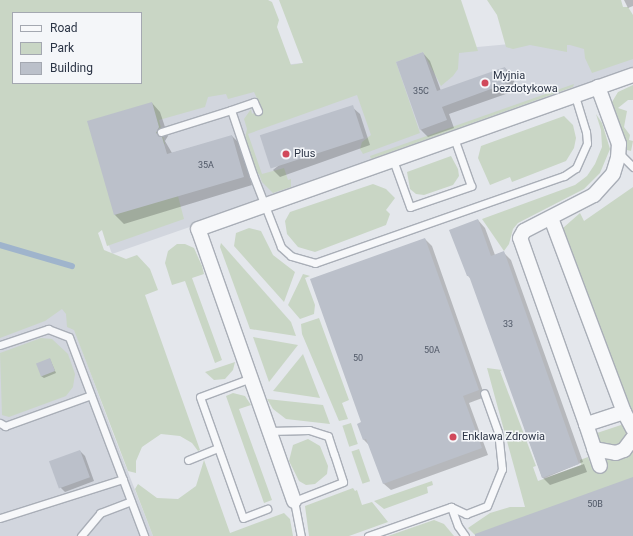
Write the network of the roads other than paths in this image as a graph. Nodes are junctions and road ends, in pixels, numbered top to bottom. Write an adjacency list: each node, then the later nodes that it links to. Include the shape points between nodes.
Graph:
1 (633, 75): 2 (street)
2 (598, 87): 3 (street); 8 (street, via 619,144)
3 (575, 95): 7 (street); 11 (lane, via 587,144 576,168 564,176 315,263 291,256 281,247)
4 (231, 110): 5 (lane, via 254,102); 6 (lane); 11 (lane)
5 (258, 111)
6 (161, 132)
7 (454, 138): 9 (street); 9 (lane, via 471,186 410,207)
8 (618, 152): 10 (lane); 12 (street, via 613,174 604,186)
9 (393, 160): 11 (street)
10 (633, 167)
11 (265, 206): 14 (street, via 198,229)
12 (551, 218): 17 (street); 19 (street, via 524,231 520,238)
13 (0, 345): 16 (lane, via 48,328 69,337)
14 (251, 378): 21 (street); 23 (lane, via 200,397)
15 (484, 393): 30 (lane, via 498,432 502,469 486,506 466,514)
16 (91, 395): 18 (lane, via 6,426); 27 (lane)
17 (624, 412): 19 (street); 20 (street)
18 (0, 423)
19 (586, 424): 24 (street)
20 (633, 429)
21 (269, 431): 28 (street); 28 (lane, via 309,430 328,436 343,482)
22 (633, 438): 24 (street, via 624,450 616,453)
23 (218, 448): 25 (lane); 31 (lane, via 243,518)
24 (594, 449): 26 (street)
25 (188, 460)
26 (600, 466)
27 (124, 479): 29 (lane); 32 (lane)
28 (294, 501): 35 (lane)
29 (131, 502): 33 (lane, via 100,513); 34 (lane)
30 (450, 507): 36 (lane); 37 (lane)
31 (267, 509)
32 (0, 518)
33 (81, 536)
34 (144, 536)
35 (301, 536)
36 (368, 536)
37 (465, 536)

